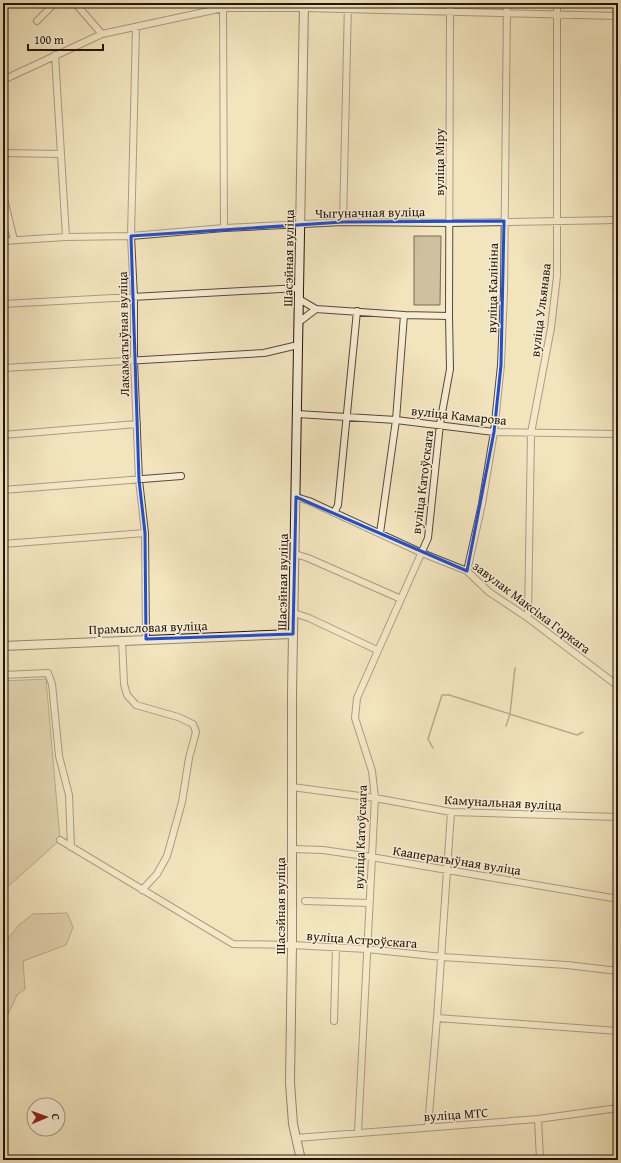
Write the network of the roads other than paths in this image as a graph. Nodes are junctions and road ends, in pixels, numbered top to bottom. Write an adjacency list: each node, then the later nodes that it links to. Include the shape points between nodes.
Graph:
1 (55, 3): 14 (street)
2 (75, 3): 16 (street)
3 (348, 3): 9 (street)
4 (450, 3): 10 (street, вуліца Міру)
5 (507, 3): 11 (street, вуліца Калініна)
6 (557, 3): 12 (street, вуліца Ульянава)
7 (223, 5): 8 (street); 15 (street); 28 (street)
8 (304, 6): 9 (street); 27 (main road, Шасэйная вуліца)
9 (348, 10): 10 (street); 25 (street)
10 (450, 12): 11 (street); 26 (street, вуліца Міру)
11 (507, 13): 12 (street); 23 (street, вуліца Калініна)
12 (556, 14): 13 (street); 24 (street, вуліца Ульянава)
13 (618, 16)
14 (37, 21)
15 (136, 27): 16 (street); 29 (street, Лакаматыўная вуліца)
16 (102, 34): 17 (street)
17 (55, 55): 18 (street); 20 (street)
18 (3, 80)
19 (3, 153): 20 (street)
20 (61, 154): 30 (street)
21 (3, 195): 31 (street)
22 (618, 220): 24 (street, Чыгуначная вуліца)
23 (504, 221): 24 (street, Чыгуначная вуліца); 26 (street, Чыгуначная вуліца); 51 (street, вуліца Калініна, via 501,364)
24 (558, 221): 52 (street, вуліца Ульянава, via 557,276 551,328)
25 (343, 222): 26 (street, Чыгуначная вуліца); 27 (street, Чыгуначная вуліца)
26 (450, 223): 40 (street, вуліца Міру)
27 (300, 224): 28 (street, Чыгуначная вуліца); 33 (main road, Шасэйная вуліца)
28 (224, 228): 29 (street, Чыгуначная вуліца)
29 (131, 236): 30 (street, Чыгуначная вуліца); 34 (street, Лакаматыўная вуліца)
30 (66, 237): 31 (street, Чыгуначная вуліца)
31 (14, 240): 32 (street, Чыгуначная вуліца)
32 (3, 241)
33 (299, 288): 34 (street); 35 (main road, Шасэйная вуліца)
34 (134, 297): 36 (street); 43 (street, Лакаматыўная вуліца)
35 (299, 299): 37 (street); 41 (main road, Шасэйная вуліца)
36 (3, 304)
37 (316, 309): 38 (street); 41 (street)
38 (357, 311): 39 (street); 47 (street)
39 (404, 315): 40 (street); 48 (street)
40 (449, 316): 45 (street, вуліца Міру)
41 (299, 322): 42 (main road, Шасэйная вуліца)
42 (298, 345): 43 (street, via 264,353); 46 (main road, Шасэйная вуліца)
43 (134, 361): 44 (street); 49 (street, Лакаматыўная вуліца)
44 (3, 368)
45 (450, 369): 50 (street, вуліца Катоўскага)
46 (297, 414): 47 (street, вуліца Камарова); 58 (main road, Шасэйная вуліца)
47 (348, 416): 48 (street, вуліца Камарова); 59 (street, via 338,505)
48 (396, 420): 50 (street, вуліца Камарова); 61 (street)
49 (137, 424): 54 (street); 56 (street, Лакаматыўная вуліца)
50 (440, 424): 51 (street, вуліца Камарова); 63 (street, вуліца Катоўскага, via 428,538)
51 (494, 432): 52 (street, вуліца Камарова); 65 (street, вуліца Калініна)
52 (531, 433): 53 (street, вуліца Камарова); 68 (street, вуліца Ульянава)
53 (618, 434)
54 (3, 435)
55 (181, 476): 56 (street)
56 (139, 480): 57 (street); 60 (street, Лакаматыўная вуліца)
57 (3, 490)
58 (296, 496): 59 (street, завулак Максіма Горкага); 64 (main road, Шасэйная вуліца)
59 (334, 513): 61 (street, завулак Максіма Горкага)
60 (145, 533): 62 (street); 70 (street, Лакаматыўная вуліца)
61 (380, 533): 63 (street, завулак Максіма Горкага)
62 (3, 544)
63 (422, 553): 65 (street, завулак Максіма Горкага); 66 (street, вуліца Катоўскага)
64 (295, 554): 66 (street); 67 (main road, Шасэйная вуліца)
65 (467, 571): 68 (street, завулак Максіма Горкага, via 489,592)
66 (401, 599): 73 (street, вуліца Катоўскага)
67 (294, 613): 69 (main road, Шасэйная вуліца); 73 (street)
68 (528, 618): 75 (street, завулак Максіма Горкага)
69 (293, 634): 70 (main road, Прамысловая вуліца); 76 (main road, Шасэйная вуліца)
70 (146, 639): 71 (main road, Прамысловая вуліца)
71 (122, 640): 72 (main road, Прамысловая вуліца); 85 (street, via 127,695 136,705 193,724 196,732 182,802 167,856 157,874)
72 (3, 646)
73 (377, 650): 77 (street, вуліца Катоўскага, via 357,698 355,718 372,771)
74 (3, 675): 81 (street, via 48,673 52,684 59,756 69,795)
75 (618, 686)
76 (292, 787): 77 (street, Камунальная вуліца); 82 (main road, Шасэйная вуліца)
77 (375, 798): 78 (street, Камунальная вуліца); 83 (street, вуліца Катоўскага)
78 (451, 812): 79 (street, Камунальная вуліца); 84 (street)
79 (618, 817)
80 (60, 840): 81 (street, вуліца Астроўскага)
81 (71, 847): 85 (street, вуліца Астроўскага)
82 (292, 850): 83 (street, Кааператыўная вуліца, via 323,850); 89 (main road, Шасэйная вуліца)
83 (371, 857): 84 (street, Кааператыўная вуліца); 88 (street, вуліца Катоўскага)
84 (447, 869): 86 (street, Кааператыўная вуліца); 92 (street)
85 (142, 890): 89 (street, вуліца Астроўскага, via 233,944)
86 (618, 899)
87 (305, 901): 88 (street)
88 (369, 903): 91 (street, вуліца Катоўскага)
89 (292, 946): 90 (street, вуліца Астроўскага); 101 (main road, Шасэйная вуліца, via 290,1083)
90 (336, 947): 91 (street, вуліца Астроўскага); 95 (street)
91 (367, 949): 92 (street, вуліца Астроўскага); 100 (street, вуліца Катоўскага)
92 (442, 957): 93 (street, вуліца Астроўскага); 94 (street)
93 (618, 971)
94 (437, 1018): 96 (street); 99 (street)
95 (334, 1021)
96 (618, 1031)
97 (618, 1108): 98 (street, вуліца МТС)
98 (538, 1120): 99 (street, вуліца МТС); 103 (street)
99 (428, 1127): 100 (street, вуліца МТС)
100 (358, 1132): 101 (street, вуліца МТС)
101 (296, 1138): 102 (main road, Шасэйная вуліца)
102 (301, 1160)
103 (540, 1160)

